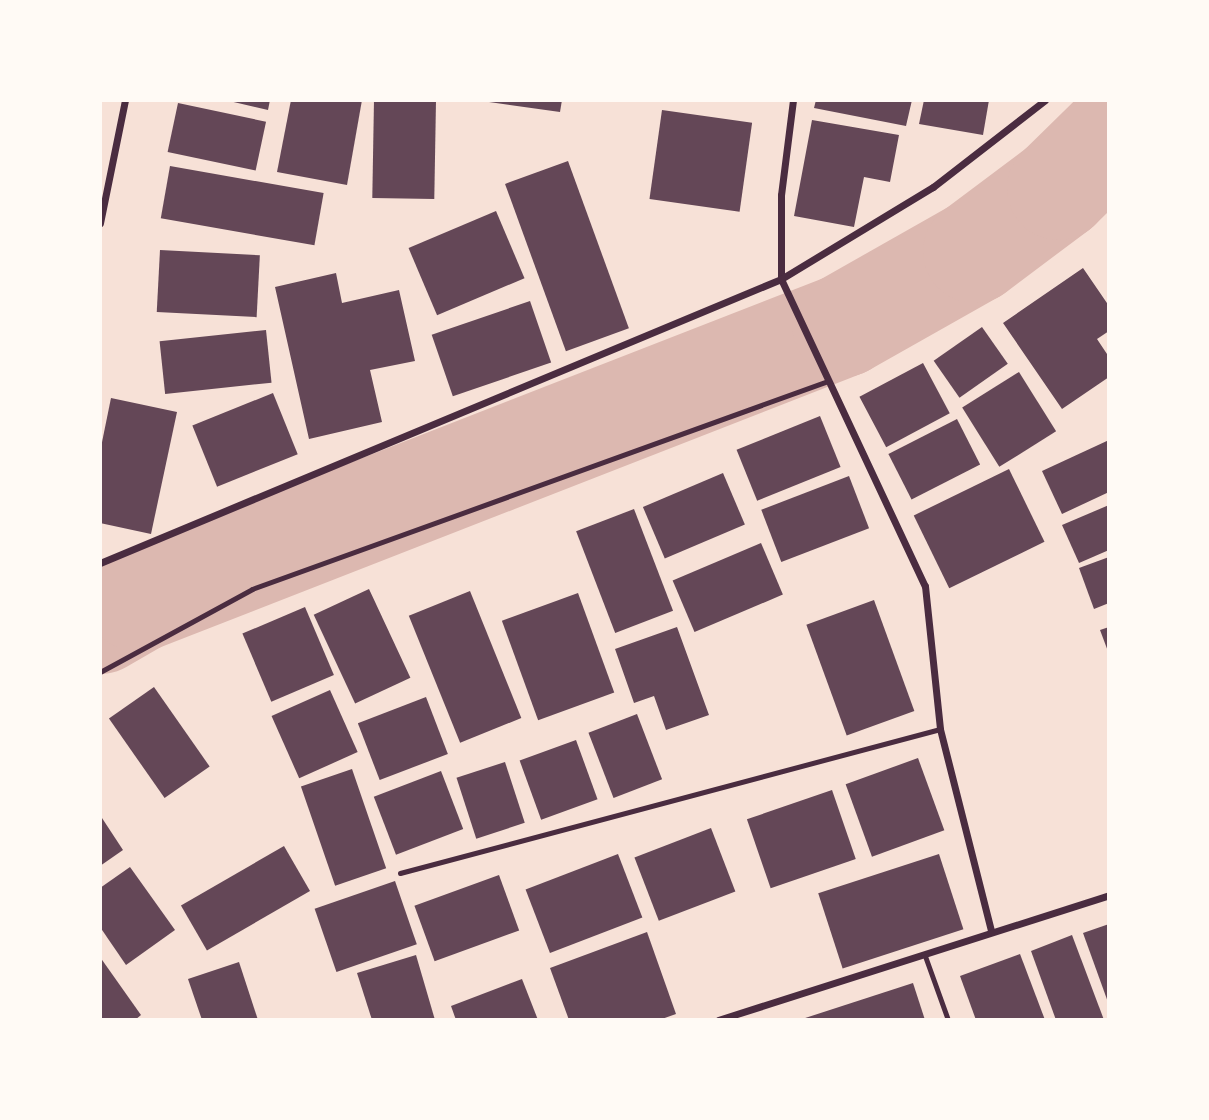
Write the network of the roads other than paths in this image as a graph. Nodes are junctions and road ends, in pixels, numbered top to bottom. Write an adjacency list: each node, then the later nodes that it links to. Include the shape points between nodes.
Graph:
1 (125, 100): 4 (street)
2 (793, 100): 5 (street, via 781,195)
3 (1045, 100): 5 (street, via 933,187)
4 (100, 223)
5 (781, 279): 6 (street); 7 (street)
6 (828, 381): 8 (lane, via 252,589); 9 (street, via 925,586)
7 (100, 563)
8 (100, 672)
9 (940, 729): 10 (lane); 12 (street)
10 (400, 873)
11 (1109, 895): 12 (street)
12 (991, 930): 13 (street)
13 (925, 956): 14 (street); 15 (lane)
14 (718, 1020)
15 (948, 1020)

